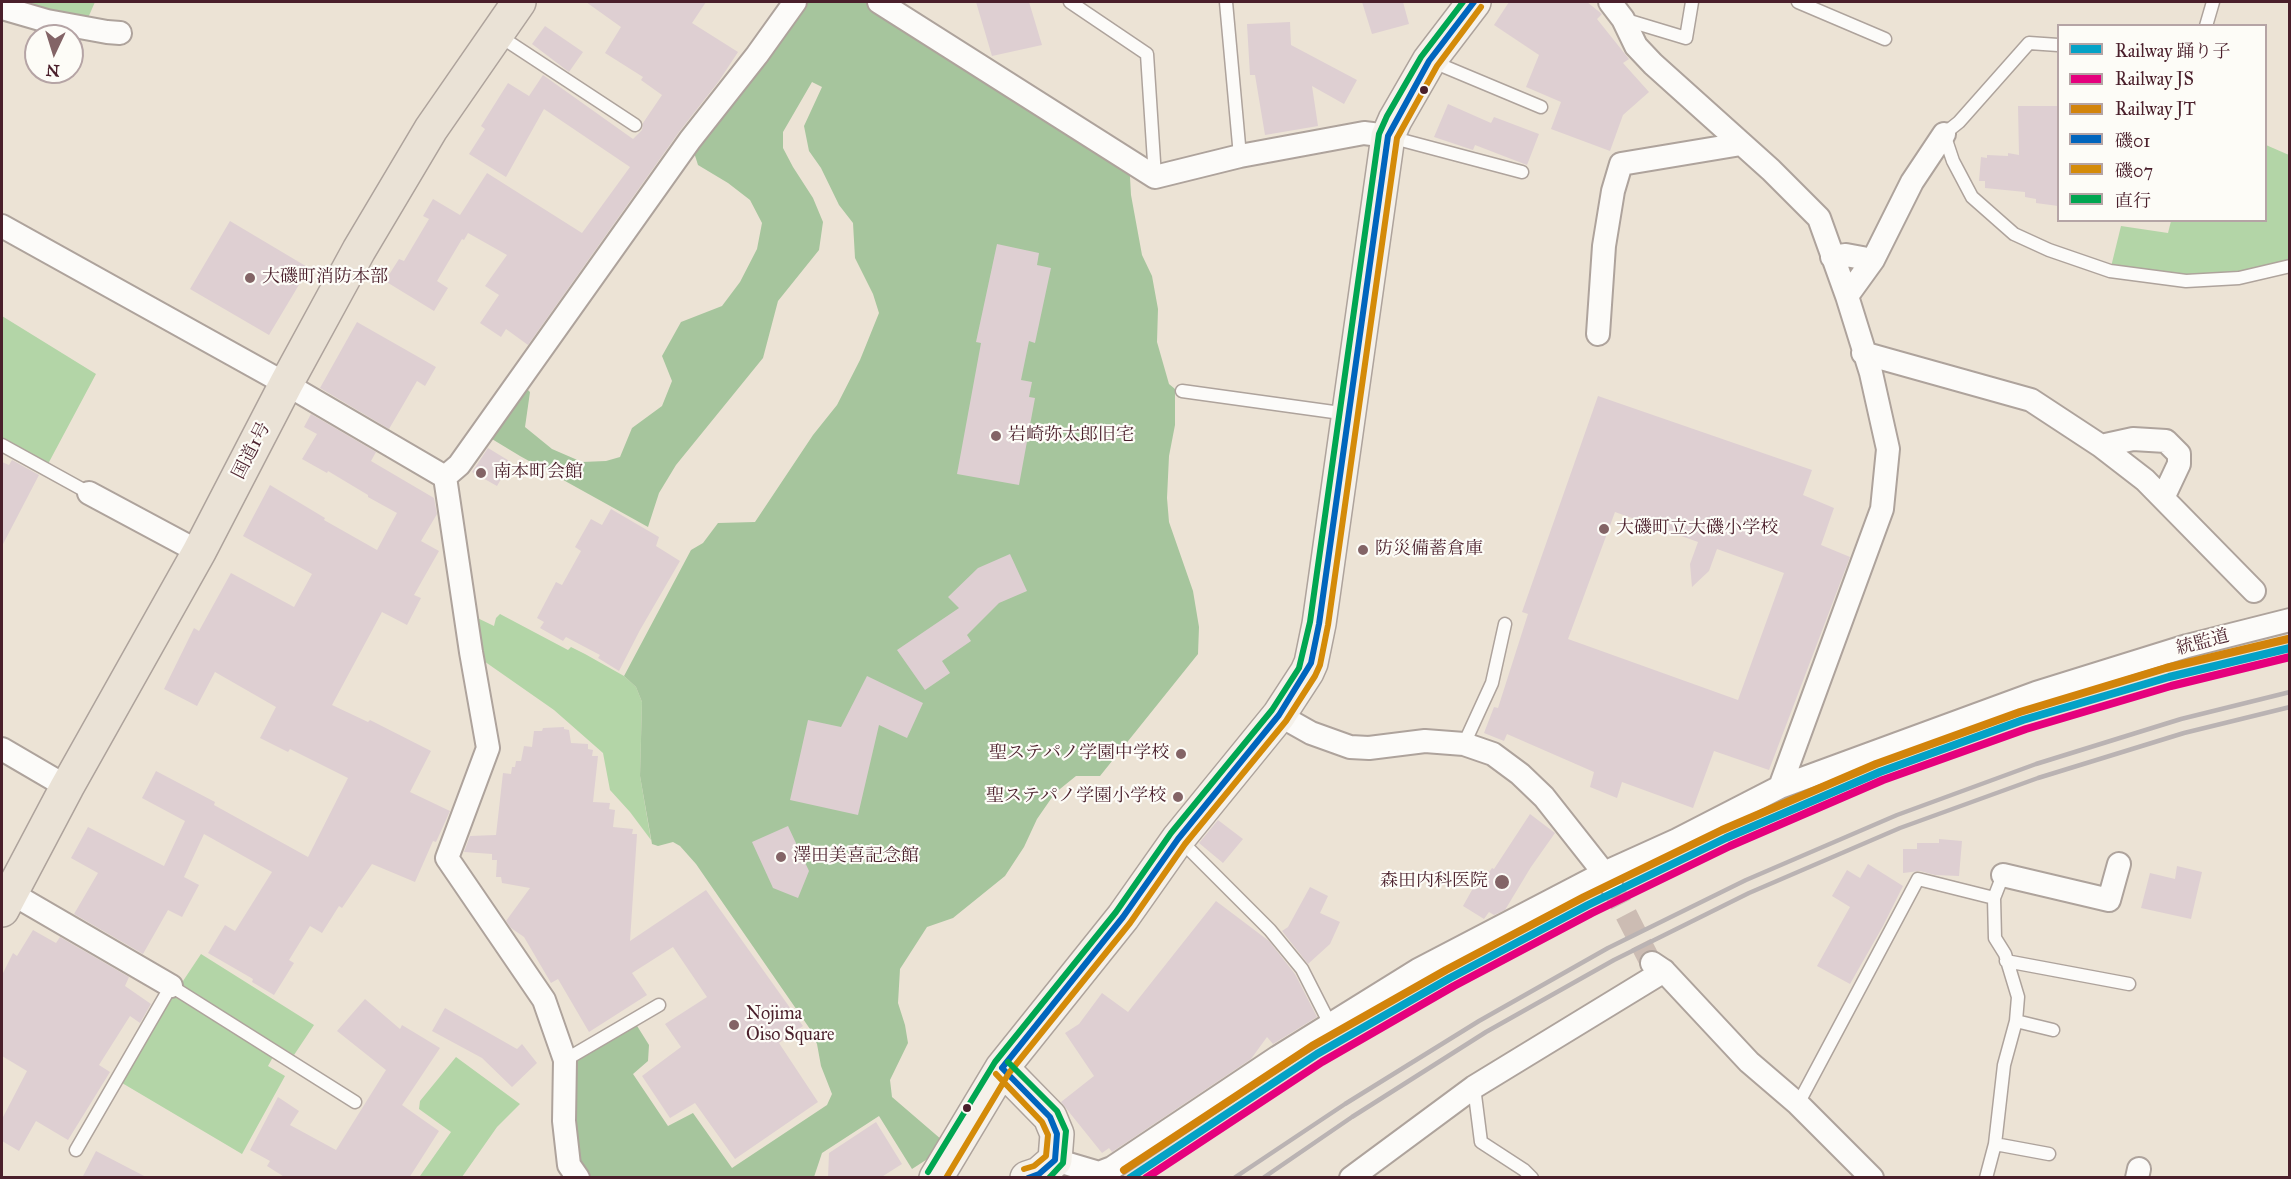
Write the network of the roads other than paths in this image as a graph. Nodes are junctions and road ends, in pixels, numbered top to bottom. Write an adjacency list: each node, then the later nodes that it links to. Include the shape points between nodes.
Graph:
1 (519, 2): 14 (highway, 国道1号)
2 (795, 2): 38 (street, via 681,153 459,465)
3 (879, 2): 25 (street)
4 (1070, 2): 25 (lane, via 1147,54)
5 (1226, 2): 23 (lane)
6 (1474, 2): 17 (street)
7 (1692, 2): 11 (lane, via 1686,38)
8 (1798, 2): 15 (lane)
9 (2212, 2): 12 (lane)
10 (2, 8): 13 (street, via 47,21)
11 (1617, 10): 22 (street, via 1636,46)
12 (2206, 24)
13 (120, 33)
14 (496, 33): 19 (lane); 33 (highway, 国道1号, via 431,129)
15 (1885, 39)
16 (2057, 45): 20 (lane, via 2029,43)
17 (1429, 61): 18 (lane); 21 (street)
18 (1541, 107)
19 (635, 125)
20 (1944, 134): 28 (street, via 1917,175); 29 (lane, via 1972,197 2014,234 2049,250 2110,271 2186,281 2239,278)
21 (1388, 136): 23 (street, via 1364,133); 24 (lane); 35 (street)
22 (1741, 144): 27 (street, via 1819,218); 31 (street, via 1621,164 1612,191 1604,246)
23 (1240, 156): 25 (street)
24 (1522, 172)
25 (1155, 177)
26 (2, 226): 33 (street)
27 (1832, 257): 28 (street, via 1846,255); 30 (street)
28 (1873, 261): 30 (street)
29 (2289, 266)
30 (1847, 296): 32 (street)
31 (1598, 334)
32 (1863, 353): 37 (street, via 2031,400); 49 (street, via 1888,449 1882,509)
33 (286, 384): 38 (street); 41 (highway, 国道1号)
34 (1182, 391): 35 (lane)
35 (1349, 414): 45 (street, via 1311,663)
36 (2, 446): 39 (lane)
37 (2101, 446): 40 (street); 40 (street, via 2133,439 2166,441 2179,453 2179,464)
38 (445, 477): 63 (street, via 488,748 447,858 538,989)
39 (89, 493): 41 (street)
40 (2163, 498): 42 (street)
41 (199, 552): 48 (highway, 国道1号)
42 (2254, 591)
43 (2289, 620): 49 (street, 統監道, via 2187,646 2036,693)
44 (1505, 624): 46 (lane, via 1492,683)
45 (1279, 715): 46 (street, via 1311,733 1350,747 1425,741); 50 (street)
46 (1464, 744): 53 (street, via 1493,754 1520,774 1544,797)
47 (2, 749): 48 (street)
48 (67, 787): 55 (highway, 国道1号)
49 (1780, 787): 53 (street, 統監道)
50 (1178, 839): 61 (lane, via 1270,930 1302,969); 64 (street, via 1123,916)
51 (2119, 864): 52 (street, via 2109,900)
52 (2002, 875): 54 (lane)
53 (1607, 879): 61 (street, 統監道, via 1418,970)
54 (1994, 898): 56 (lane, via 1995,938); 67 (lane, via 1918,879)
55 (6, 901): 58 (street)
56 (2006, 961): 57 (lane); 60 (lane, via 2018,997)
57 (2129, 984)
58 (171, 986): 66 (lane); 69 (lane)
59 (658, 1005): 63 (lane)
60 (2016, 1021): 62 (lane); 68 (lane, via 2004,1065)
61 (1330, 1023): 71 (street, 統監道, via 1112,1168 1099,1173)
62 (2054, 1030)
63 (565, 1060): 72 (street, via 564,1121 569,1165)
64 (1002, 1068): 71 (street, via 1050,1117 1057,1134); 73 (street)
65 (1474, 1087): 67 (street, via 1658,967 1749,1062); 75 (street); 76 (lane, via 1481,1142)
66 (355, 1102)
67 (1798, 1104): 77 (street)
68 (1995, 1144): 70 (lane); 78 (lane)
69 (76, 1150)
70 (2049, 1154)
71 (1055, 1160): 74 (street)
72 (578, 1178)
73 (936, 1178)
74 (1027, 1178)
75 (1351, 1178)
76 (1532, 1178)
77 (1872, 1178)
78 (1986, 1178)

